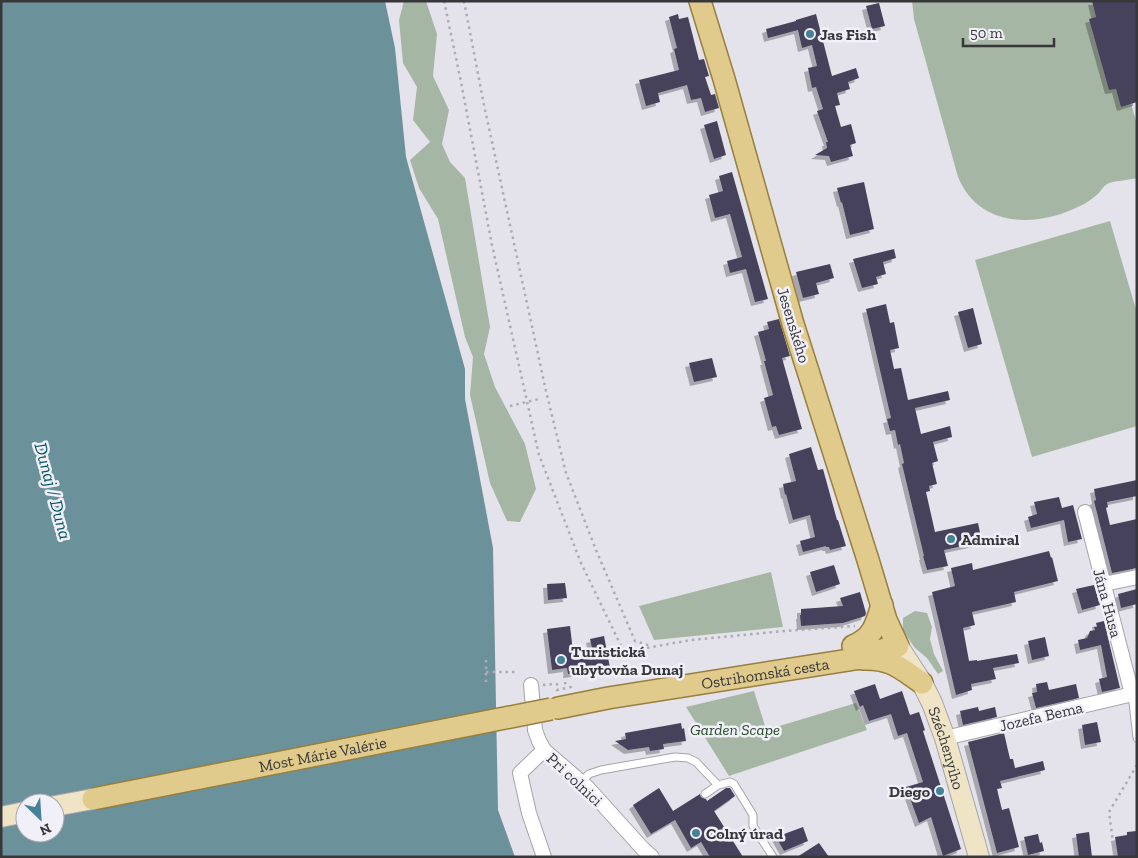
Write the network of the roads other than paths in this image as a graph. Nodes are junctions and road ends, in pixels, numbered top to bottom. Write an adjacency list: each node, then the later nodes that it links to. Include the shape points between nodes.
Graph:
1 (700, 1): 5 (main road, Jesenského, via 793,324)
2 (1085, 512): 4 (street, Jána Husa)
3 (1137, 577): 4 (street)
4 (1104, 584): 10 (street, Jána Husa)
5 (882, 605): 6 (main road, Jesenského); 7 (main road, via 873,631)
6 (890, 648): 7 (main road); 8 (street, Széchenyiho)
7 (854, 652): 8 (main road, via 889,662); 11 (main road, Ostrihomská cesta)
8 (922, 683): 12 (street, Széchenyiho)
9 (531, 685): 14 (street, Pri colnici, via 535,730)
10 (1134, 693): 12 (street, Jozefa Bema); 13 (lane)
11 (554, 708): 18 (main road, Most Márie Valérie, bridge)
12 (944, 738): 25 (street, Széchenyiho)
13 (1137, 738)
14 (544, 750): 15 (street, Pri colnici); 22 (street, via 520,772)
15 (581, 782): 16 (lane, via 589,774 601,770 675,757 696,762); 23 (street, Pri colnici)
16 (718, 785): 17 (lane); 24 (lane, via 734,784 753,815 753,826)
17 (705, 794)
18 (93, 799): 19 (street)
19 (65, 804)
20 (15, 814): 21 (street)
21 (1, 817)
22 (544, 857)
23 (652, 857)
24 (773, 857)
25 (979, 857)

